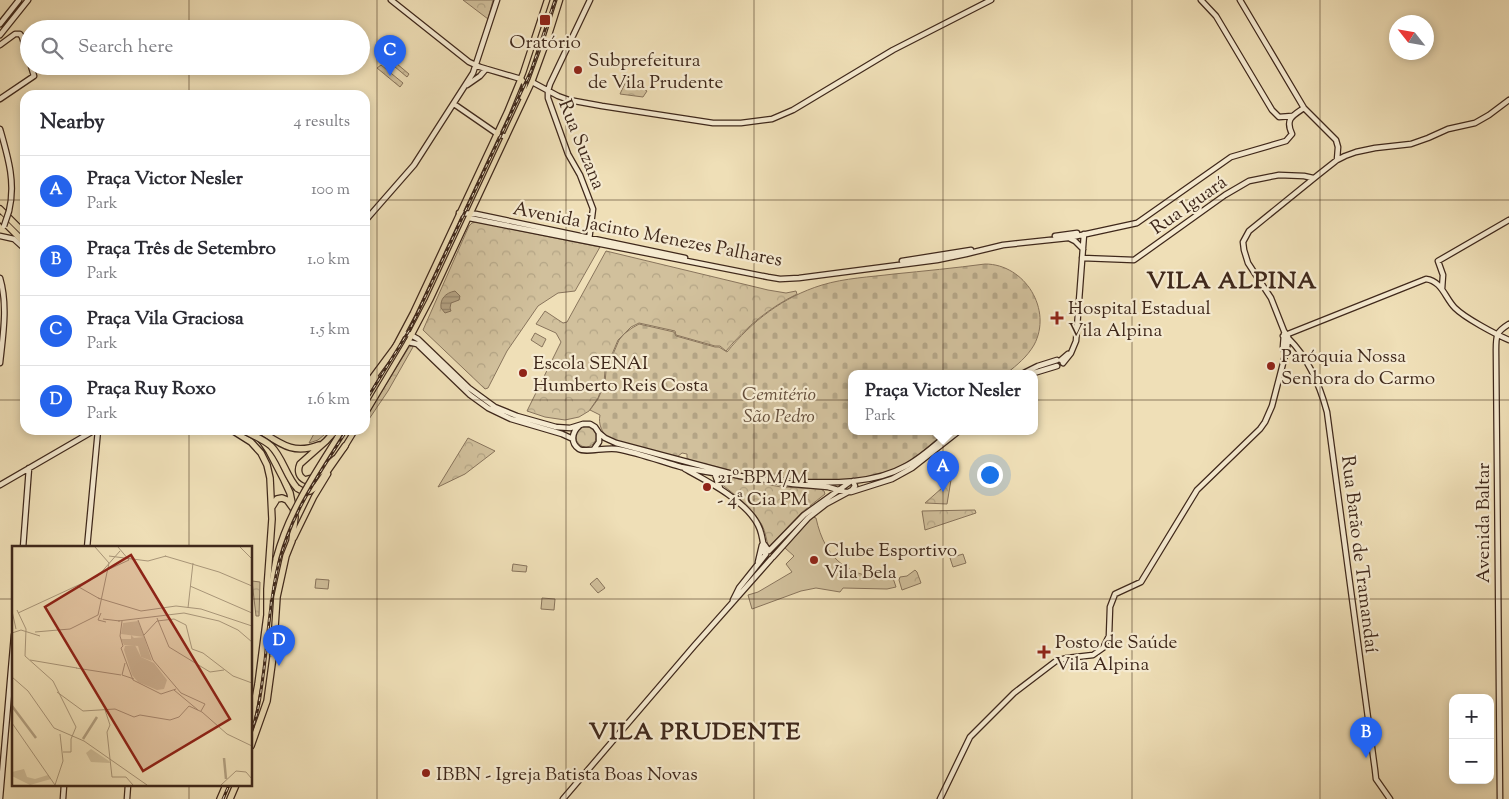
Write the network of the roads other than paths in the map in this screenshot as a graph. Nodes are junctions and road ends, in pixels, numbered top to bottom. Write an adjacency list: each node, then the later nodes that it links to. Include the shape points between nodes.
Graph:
1 (19, 0): 11 (main road)
2 (28, 0): 12 (main road)
3 (390, 0): 15 (main road)
4 (497, 0): 15 (main road)
5 (547, 0): 18 (main road)
6 (560, 0): 19 (main road)
7 (590, 0): 21 (main road)
8 (992, 0): 21 (main road, via 893,50 775,119 714,122 569,100)
9 (1201, 0): 27 (main road, via 1223,28 1272,110 1278,117)
10 (1240, 0): 25 (main road)
11 (0, 24)
12 (0, 34)
13 (20, 34): 14 (main road)
14 (0, 45)
15 (476, 66): 16 (main road); 20 (main road)
16 (486, 69): 18 (main road); 20 (main road)
17 (34, 75): 22 (main road)
18 (521, 79): 26 (main road, via 525,88); 29 (main road)
19 (532, 82): 21 (main road); 26 (main road)
20 (464, 88): 24 (main road)
21 (548, 91): 44 (main road, Rua Suzana, via 568,154 593,208)
22 (0, 99)
23 (1509, 100): 31 (main road, via 1475,123 1448,129 1411,144 1356,152)
24 (454, 104): 29 (main road); 35 (main road, via 414,165)
25 (1304, 108): 27 (main road); 31 (main road, via 1336,140)
26 (516, 115): 30 (main road)
27 (1292, 116): 40 (main road, via 1289,126 1292,134 1286,140 1231,157 1141,222)
28 (0, 132): 41 (main road, bridge, via 11,171 12,198)
29 (496, 133): 30 (main road); 34 (main road)
30 (506, 137): 36 (main road)
31 (1337, 160): 32 (main road)
32 (1313, 178): 48 (main road, Rua Iguará, via 1279,175 1249,181 1134,260); 55 (main road, via 1253,227 1244,242 1248,263 1271,298)
33 (0, 209): 39 (highway)
34 (459, 213): 36 (main road, Avenida Jacinto Menezes Palhares); 52 (main road)
35 (370, 215)
36 (470, 216): 44 (main road, Avenida Jacinto Menezes Palhares); 54 (main road)
37 (0, 218): 42 (highway)
38 (1509, 220): 50 (main road, via 1438,261 1443,275)
39 (20, 229)
40 (1084, 234): 43 (main road); 46 (main road); 47 (main road, via 1008,242)
41 (0, 236): 45 (main road, via 14,239)
42 (20, 237)
43 (1068, 238): 46 (main road); 47 (main road)
44 (589, 240): 47 (main road, Avenida Jacinto Menezes Palhares, via 773,278 937,260)
45 (20, 244)
46 (1083, 249): 48 (main road)
47 (978, 250)
48 (1082, 258): 63 (main road, via 1076,337 1068,354)
49 (0, 278): 62 (main road, via 4,296)
50 (1442, 289): 53 (main road, via 1458,311); 55 (main road, via 1433,281 1422,280)
51 (1509, 324): 53 (main road)
52 (403, 334): 54 (main road); 58 (main road)
53 (1497, 334): 56 (main road); 130 (main road, Avenida Baltar)
54 (412, 335): 57 (main road); 69 (main road, via 477,395 495,407 563,428)
55 (1286, 335): 59 (main road); 60 (main road, Rua Barão de Tramandaí); 61 (main road)
56 (1509, 340)
57 (408, 342): 68 (main road); 82 (main road, via 417,344 488,408)
58 (396, 345): 66 (highway); 67 (main road)
59 (1288, 345): 60 (main road); 61 (main road)
60 (1296, 347): 129 (main road, Rua Barão de Tramandaí, via 1307,363 1326,406 1376,779)
61 (1285, 354): 128 (main road, via 1272,406 1263,426 1198,490 1141,582 1115,594 1110,607 1106,645 1093,655 1056,661 1014,693 970,737)
62 (0, 362)
63 (1059, 362): 64 (main road); 65 (main road)
64 (1030, 370)
65 (1038, 371)
66 (370, 381)
67 (370, 387)
68 (370, 406)
69 (580, 426): 70 (main road, via 590,424); 82 (main road)
70 (599, 433): 85 (main road, via 599,442); 87 (main road, via 616,443)
71 (87, 435): 89 (main road)
72 (96, 435): 109 (main road)
73 (240, 435): 104 (highway, via 251,442 265,459)
74 (253, 435): 86 (highway, bridge, via 271,446 297,488 304,492 314,489)
75 (258, 435): 105 (highway, via 290,493)
76 (267, 435): 83 (highway, via 291,448 306,449)
77 (332, 435): 83 (highway)
78 (339, 435): 114 (main road, bridge, via 297,503 284,532 276,558)
79 (352, 435): 84 (main road)
80 (947, 435): 95 (main road, via 906,466)
81 (954, 435): 102 (main road, via 906,471 883,482)
82 (572, 439): 85 (main road, via 580,450)
83 (324, 444): 86 (highway, via 300,464 301,477 313,478)
84 (345, 446): 86 (highway); 106 (main road)
85 (594, 449): 88 (main road, via 615,448)
86 (335, 459)
87 (695, 464): 88 (main road, via 683,463); 90 (main road)
88 (680, 466): 91 (main road); 96 (main road)
89 (29, 468): 98 (main road); 108 (main road)
90 (710, 468): 91 (main road); 93 (main road)
91 (715, 474): 92 (main road); 94 (main road)
92 (722, 474): 93 (main road); 94 (main road)
93 (736, 475): 97 (main road)
94 (716, 480): 96 (main road); 100 (main road)
95 (852, 481): 97 (main road); 101 (main road); 102 (main road, via 855,486)
96 (707, 482): 100 (main road)
97 (787, 483): 99 (main road)
98 (0, 485)
99 (824, 486): 101 (main road); 103 (main road)
100 (721, 490): 107 (main road, via 756,522)
101 (838, 490): 102 (main road); 103 (main road)
102 (848, 492): 111 (main road, via 808,518)
103 (828, 496): 110 (main road, via 804,515)
104 (272, 508): 105 (highway, via 275,501 282,498); 114 (highway)
105 (294, 508): 106 (highway)
106 (292, 541): 117 (highway, via 277,597 267,701)
107 (763, 542): 110 (main road); 112 (main road)
108 (23, 546)
109 (87, 546)
110 (767, 553): 111 (main road, via 772,553); 112 (main road)
111 (772, 558): 113 (main road)
112 (758, 564): 113 (main road)
113 (733, 600): 127 (main road)
114 (267, 615): 116 (highway)
115 (12, 658): 122 (main road)
116 (252, 716)
117 (252, 743)
118 (64, 786): 123 (main road)
119 (128, 786): 124 (main road)
120 (226, 786): 125 (highway)
121 (236, 786): 126 (highway)
122 (0, 798)
123 (63, 799)
124 (127, 799)
125 (220, 799)
126 (230, 799)
127 (563, 799)
128 (940, 799)
129 (1390, 799)
130 (1500, 799)

